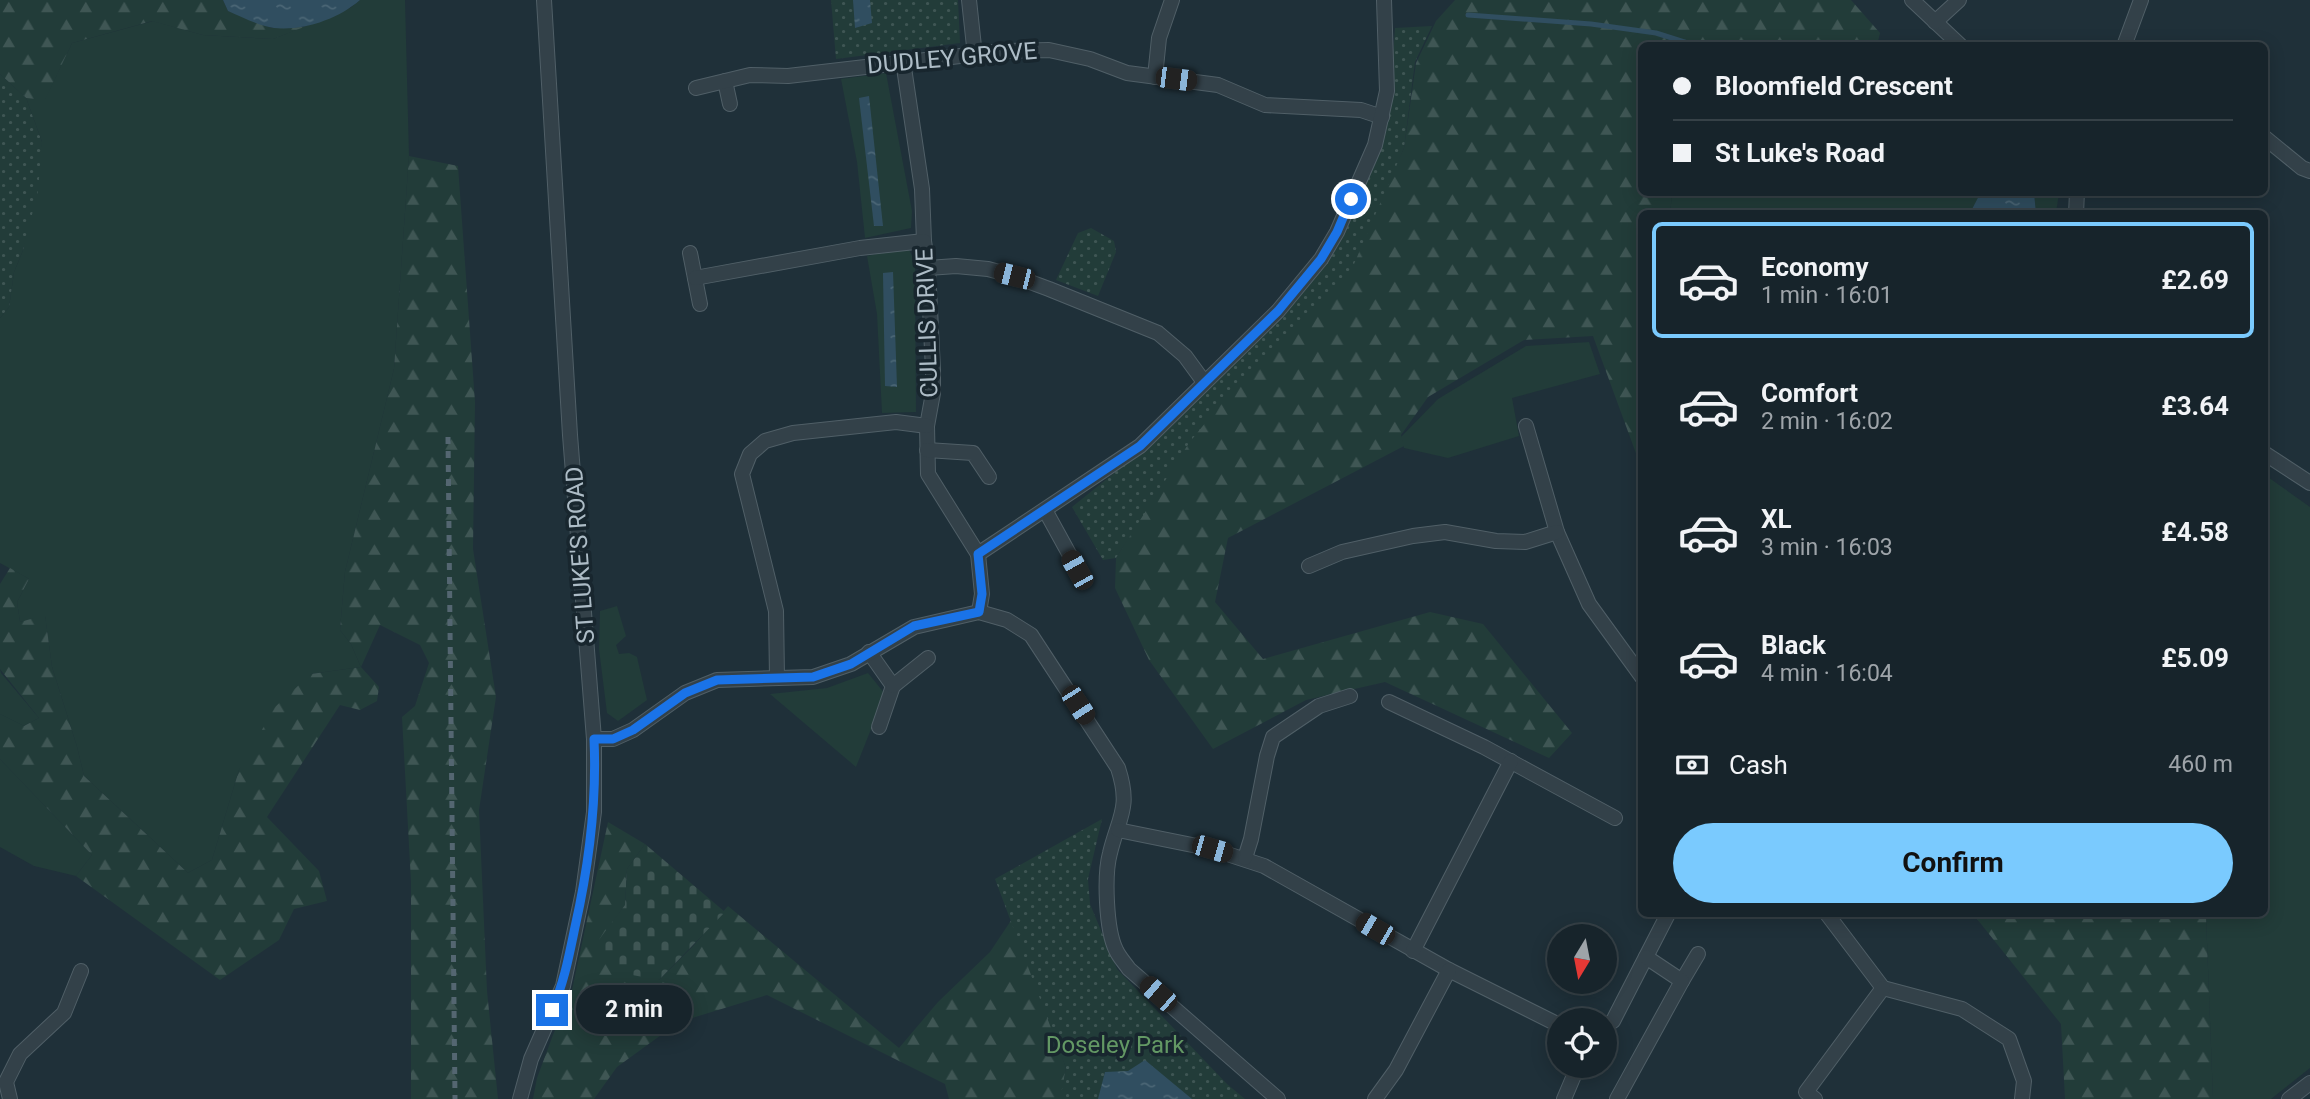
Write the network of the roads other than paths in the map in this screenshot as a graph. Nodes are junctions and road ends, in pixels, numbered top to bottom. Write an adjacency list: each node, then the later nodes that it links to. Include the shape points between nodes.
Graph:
1 (544, 0): 46 (street, ST LUKE'S ROAD)
2 (969, 0): 11 (street)
3 (1172, 0): 13 (street, via 1159,38)
4 (1384, 0): 17 (street, via 1387,91)
5 (1912, 0): 8 (street)
6 (1959, 0): 8 (street)
7 (2141, 0): 10 (street)
8 (1935, 22): 9 (street)
9 (1957, 42)
10 (2125, 42)
11 (975, 55): 12 (street, DUDLEY GROVE); 13 (street, DUDLEY GROVE, via 1049,50 1127,73)
12 (902, 61): 14 (street, DUDLEY GROVE); 20 (street, CULLIS DRIVE, via 922,189)
13 (1155, 76): 17 (street, DUDLEY GROVE, via 1218,85 1265,105 1361,110)
14 (725, 81): 15 (street, DUDLEY GROVE); 16 (street)
15 (695, 88)
16 (730, 104)
17 (1381, 117): 25 (street, via 1376,145 1321,259 1278,311)
18 (2268, 140): 19 (street)
19 (2310, 171)
20 (924, 241): 22 (street, CULLIS DRIVE); 23 (street)
21 (691, 253): 23 (street)
22 (928, 268): 25 (street, via 988,269 1014,276 1158,333 1185,356); 26 (street, CULLIS DRIVE, via 933,393)
23 (695, 278): 24 (street)
24 (700, 304)
25 (1205, 382): 32 (street, via 1140,446)
26 (927, 426): 28 (street, CULLIS DRIVE); 41 (street, via 895,422 793,433 765,441 750,454 742,474 776,611)
27 (1526, 426): 33 (street)
28 (927, 450): 30 (street, via 973,453); 34 (street, CULLIS DRIVE, via 928,474)
29 (2268, 456): 31 (street)
30 (989, 477)
31 (2310, 482)
32 (1045, 510): 34 (street); 36 (street)
33 (1557, 532): 35 (street, via 1525,541 1445,532 1413,536 1342,552); 40 (street, via 1589,604)
34 (978, 554): 37 (street, CULLIS DRIVE)
35 (1309, 565)
36 (1077, 570)
37 (979, 612): 38 (street, via 914,626); 49 (street, via 1007,620 1031,635 1118,768 1125,793)
38 (869, 652): 41 (street, via 851,664 813,677); 42 (street)
39 (928, 658): 42 (street)
40 (1638, 671)
41 (777, 678): 46 (street, via 717,680 685,693 633,730 613,739)
42 (893, 686): 45 (street)
43 (1350, 696): 50 (street, via 1319,706 1273,737)
44 (1389, 702): 47 (street)
45 (879, 727)
46 (594, 739): 65 (street, ST LUKE'S ROAD, via 594,812 583,892 563,986 531,1059)
47 (1511, 761): 48 (street); 53 (street)
48 (1615, 818)
49 (1118, 830): 50 (street); 66 (street, via 1106,879 1116,950 1129,969)
50 (1245, 858): 53 (street)
51 (1666, 917): 55 (street)
52 (1829, 917): 59 (street)
53 (1413, 951): 56 (street)
54 (1698, 954): 58 (street)
55 (1646, 957): 58 (street); 60 (street)
56 (1449, 970): 61 (street); 67 (street, via 1396,1070)
57 (81, 971): 64 (street, via 64,1013 20,1054 6,1082)
58 (1682, 981): 69 (street)
59 (1883, 988): 70 (street, via 1806,1092); 71 (street, via 1962,1009 2009,1039 2024,1081)
60 (1617, 1013)
61 (1547, 1019)
62 (1573, 1078): 68 (street)
63 (2310, 1083): 72 (street)
64 (10, 1099)
65 (520, 1099)
66 (1278, 1099)
67 (1375, 1099)
68 (1564, 1099)
69 (1617, 1099)
70 (1815, 1099)
71 (2022, 1099)
72 (2289, 1099)

